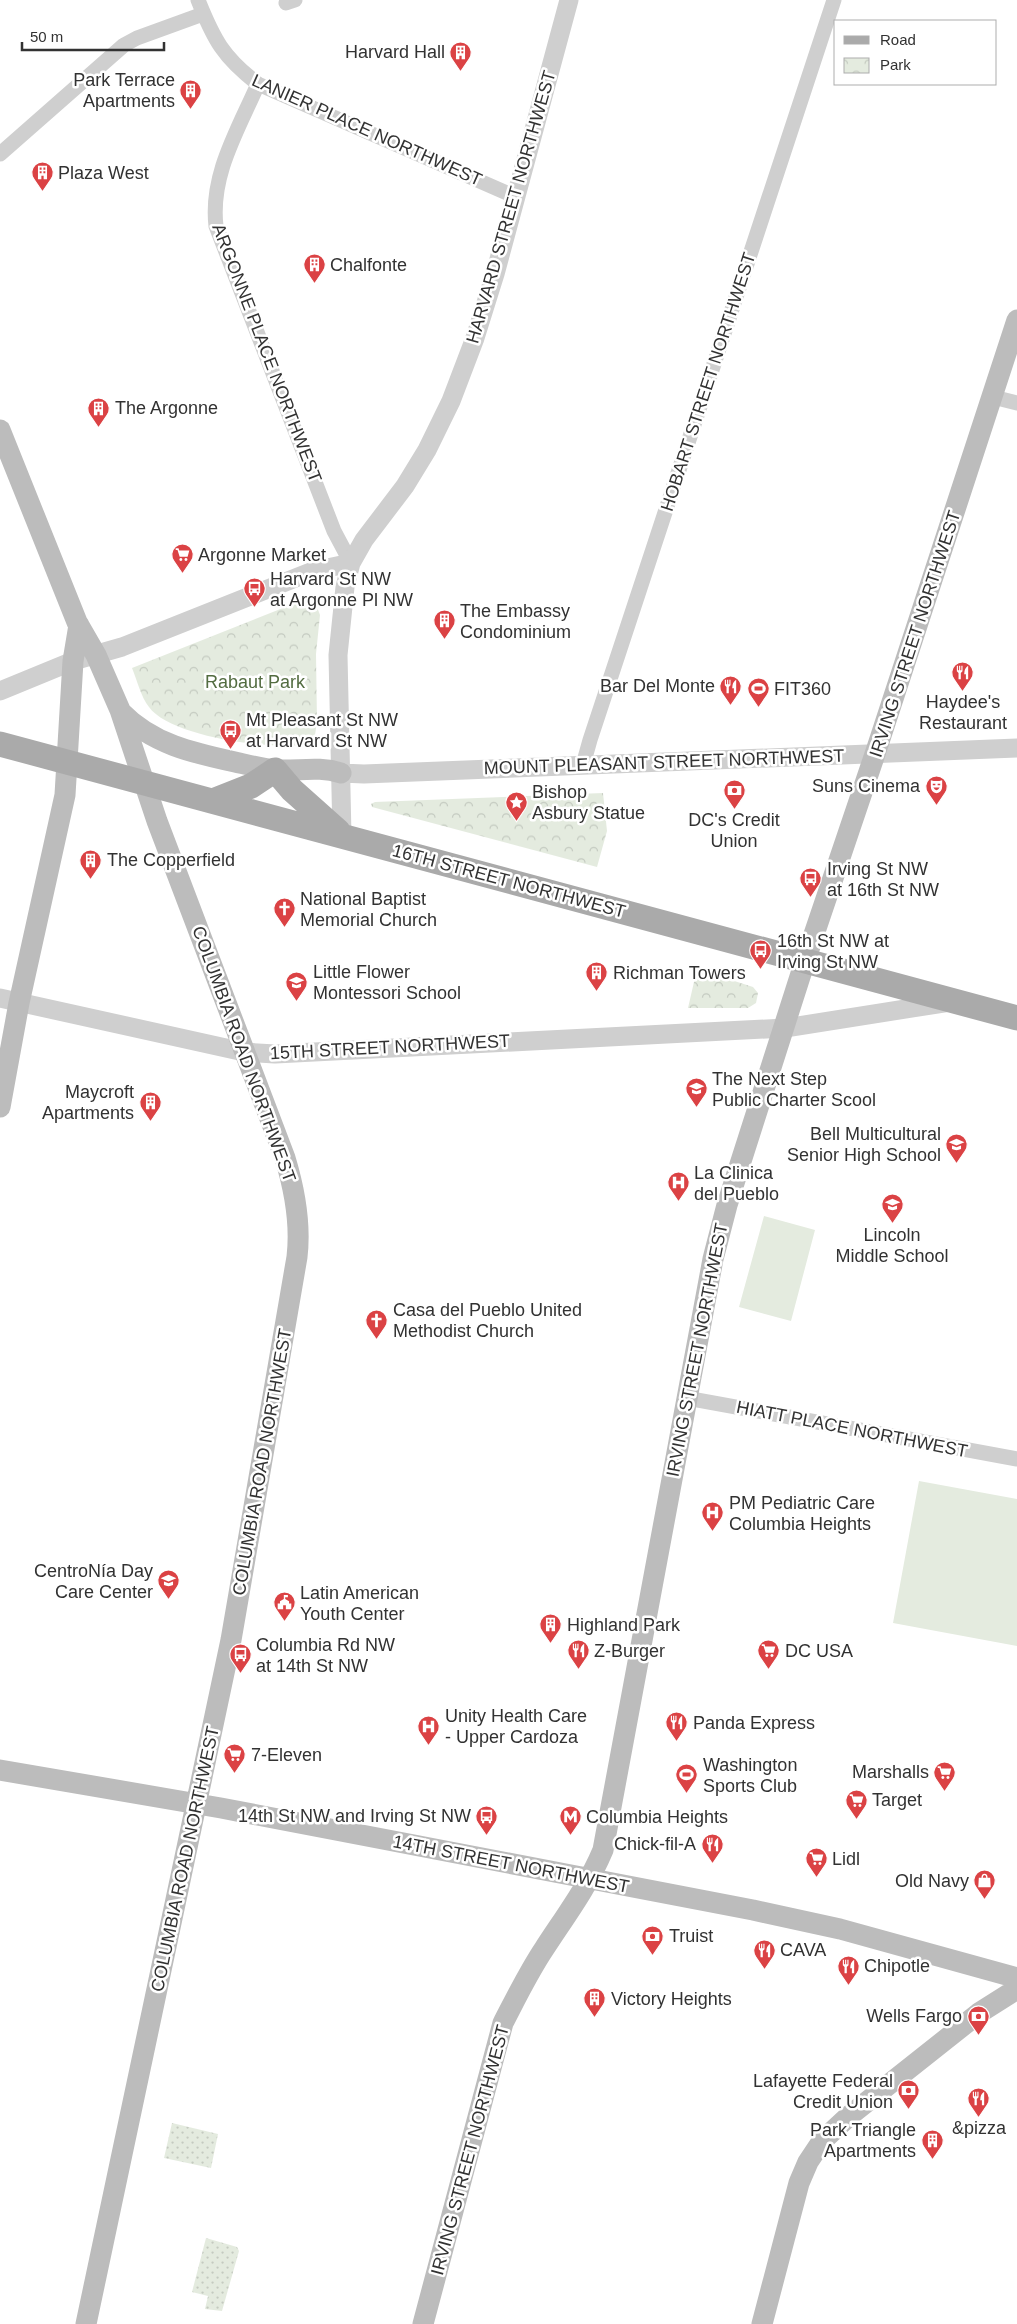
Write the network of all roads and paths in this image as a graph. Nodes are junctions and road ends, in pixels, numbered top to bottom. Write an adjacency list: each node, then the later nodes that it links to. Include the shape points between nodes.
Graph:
1 (569, 0): 6 (street, HARVARD STREET NORTHWEST)
2 (834, 0): 21 (street, HOBART STREET NORTHWEST)
3 (201, 7): 4 (street, LANIER PLACE NORTHWEST, via 222,50 234,65); 5 (street, via 124,45)
4 (258, 84): 6 (street, LANIER PLACE NORTHWEST); 11 (street, ARGONNE PLACE NORTHWEST, via 220,173 215,195 216,226 334,531)
5 (0, 154)
6 (516, 197): 11 (street, HARVARD STREET NORTHWEST, via 476,338 451,400 405,486 364,540)
7 (1017, 320): 8 (main road, IRVING STREET NORTHWEST)
8 (993, 397): 9 (street); 19 (main road, IRVING STREET NORTHWEST)
9 (1017, 403)
10 (0, 430): 12 (main road, COLUMBIA ROAD NORTHWEST)
11 (351, 563): 13 (street, via 313,571); 23 (street, HARVARD STREET NORTHWEST, via 345,587 338,654)
12 (79, 625): 13 (main road, COLUMBIA ROAD NORTHWEST); 14 (main road, COLUMBIA ROAD NORTHWEST)
13 (96, 655): 14 (street); 16 (main road, COLUMBIA ROAD NORTHWEST)
14 (74, 661): 15 (street); 20 (main road)
15 (0, 691)
16 (120, 710): 22 (main road, via 133,724 174,747); 24 (main road, COLUMBIA ROAD NORTHWEST)
17 (0, 744): 20 (main road, 16TH STREET NORTHWEST)
18 (1017, 748): 19 (street, MOUNT PLEASANT STREET NORTHWEST)
19 (875, 754): 21 (street, MOUNT PLEASANT STREET NORTHWEST); 27 (main road, IRVING STREET NORTHWEST)
20 (68, 762): 24 (main road, 16TH STREET NORTHWEST); 28 (main road, via 65,796)
21 (583, 765): 23 (street, MOUNT PLEASANT STREET NORTHWEST)
22 (276, 770): 23 (main road, via 326,768); 25 (main road, via 252,786); 26 (main road, via 292,790)
23 (341, 773): 26 (street, HARVARD STREET NORTHWEST)
24 (143, 782): 25 (main road, 16TH STREET NORTHWEST); 32 (main road, COLUMBIA ROAD NORTHWEST)
25 (213, 801): 26 (main road, 16TH STREET NORTHWEST)
26 (342, 836): 27 (main road, 16TH STREET NORTHWEST)
27 (805, 961): 29 (main road, 16TH STREET NORTHWEST); 31 (main road, IRVING STREET NORTHWEST)
28 (10, 1000): 32 (street, 15TH STREET NORTHWEST); 33 (main road)
29 (954, 1002): 30 (main road, 16TH STREET NORTHWEST); 31 (street, 15TH STREET NORTHWEST)
30 (1017, 1018)
31 (785, 1028): 32 (street, 15TH STREET NORTHWEST, via 276,1054); 34 (main road, IRVING STREET NORTHWEST, via 718,1237)
32 (244, 1052): 37 (main road, COLUMBIA ROAD NORTHWEST, via 291,1177 298,1217 298,1247 231,1640)
33 (0, 1107)
34 (687, 1398): 35 (street, HIATT PLACE NORTHWEST); 38 (main road, IRVING STREET NORTHWEST, via 603,1850)
35 (1017, 1459)
36 (0, 1770): 37 (main road, 14TH STREET NORTHWEST)
37 (197, 1804): 38 (main road, 14TH STREET NORTHWEST); 41 (main road, COLUMBIA ROAD NORTHWEST)
38 (591, 1879): 39 (main road, 14TH STREET NORTHWEST, via 840,1929); 42 (main road, IRVING STREET NORTHWEST, via 543,1950 503,2023)
39 (1017, 1978)
40 (1017, 1989): 43 (main road, via 980,2013 822,2141 799,2183)
41 (86, 2324)
42 (423, 2324)
43 (762, 2324)

